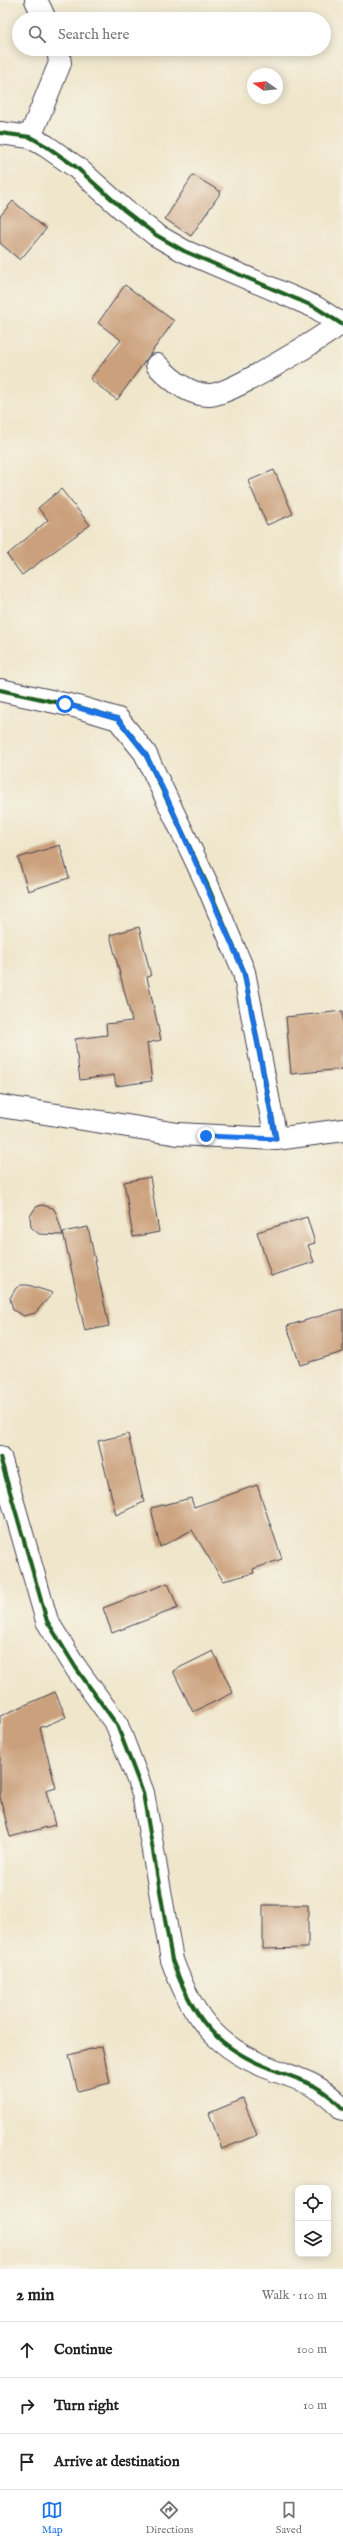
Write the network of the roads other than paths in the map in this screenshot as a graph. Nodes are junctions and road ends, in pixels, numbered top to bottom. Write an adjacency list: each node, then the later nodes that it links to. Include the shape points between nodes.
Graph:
1 (36, 0): 2 (street)
2 (42, 12)
3 (59, 56): 5 (street, via 60,63)
4 (0, 133): 5 (street)
5 (30, 137): 6 (street, via 76,167 156,235 206,262 234,271 315,306)
6 (342, 325): 7 (street, via 232,387 210,395 188,390)
7 (158, 365)
8 (0, 690): 11 (street, via 78,707 118,719 145,753 207,884 244,972)
9 (0, 1106): 11 (street, via 178,1134)
10 (343, 1130): 11 (street)
11 (276, 1139)
12 (0, 1457): 13 (street, via 47,1621 76,1668 117,1725 143,1793 172,1960 182,1986 203,2024 230,2048 264,2066 321,2088)
13 (343, 2109)

